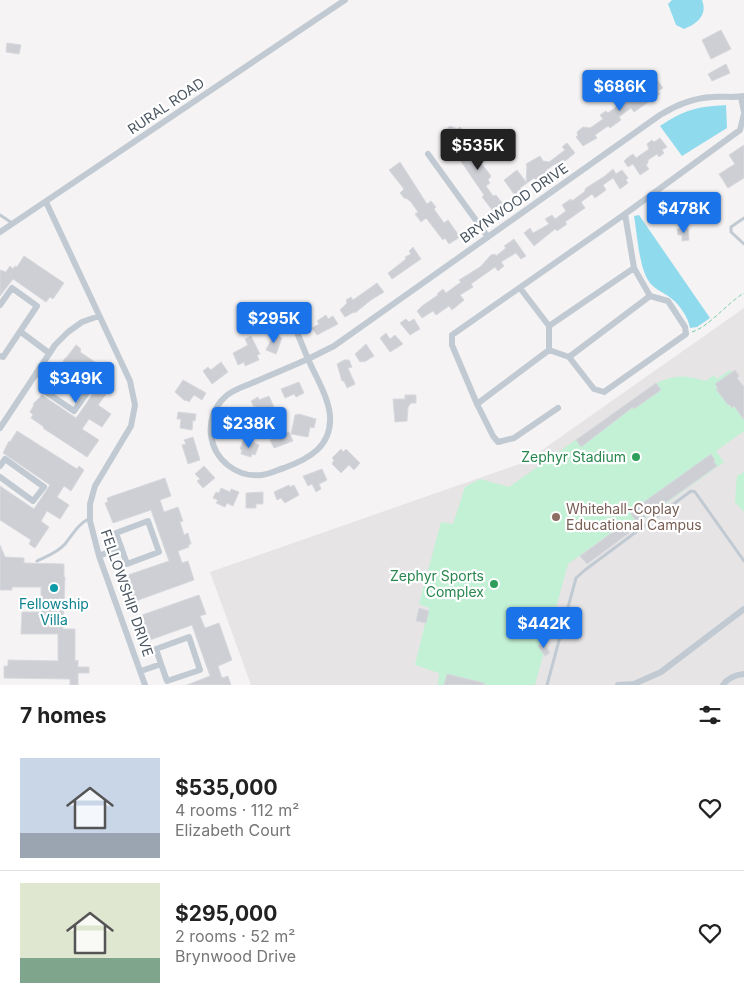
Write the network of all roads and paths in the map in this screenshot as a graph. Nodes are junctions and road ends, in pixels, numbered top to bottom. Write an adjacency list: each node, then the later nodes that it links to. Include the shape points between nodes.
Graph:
1 (345, 0): 5 (street, RURAL ROAD)
2 (743, 96): 3 (street); 11 (street, BRYNWOOD DRIVE, via 696,99 670,109)
3 (744, 113): 6 (street, via 740,130)
4 (428, 154): 11 (street)
5 (46, 202): 9 (street, RURAL ROAD); 18 (street, FELLOWSHIP DRIVE)
6 (626, 214): 13 (street); 14 (street)
7 (0, 215): 9 (lane)
8 (744, 218): 12 (lane, via 731,227 731,232)
9 (13, 223): 10 (street, RURAL ROAD)
10 (0, 232)
11 (488, 237): 27 (street, BRYNWOOD DRIVE, via 346,339)
12 (744, 244)
13 (634, 268): 16 (street); 20 (street)
14 (520, 288): 20 (street); 30 (street, via 452,335 452,345)
15 (744, 292): 22 (path, via 711,321)
16 (650, 296): 22 (street, via 668,301 685,326); 26 (street)
17 (0, 305): 21 (street, via 12,288 37,306)
18 (99, 316): 24 (street, via 68,332); 35 (street, FELLOWSHIP DRIVE, via 130,381 134,405 131,426 95,486)
19 (291, 318): 27 (street, BRYNWOOD DRIVE)
20 (549, 326): 23 (street)
21 (21, 332): 24 (street); 25 (street, via 3,357)
22 (686, 334): 26 (street, via 604,392 594,389)
23 (549, 350): 26 (street); 30 (street)
24 (49, 353): 28 (street)
25 (0, 356)
26 (569, 357)
27 (308, 359): 27 (street, BRYNWOOD DRIVE, via 231,392 219,404 212,419 211,433 216,451 226,465 247,475 264,475 302,461 321,447 329,432 330,415)
28 (36, 373): 29 (street); 32 (street)
29 (52, 384): 29 (street, via 58,375 86,394 74,411 46,392)
30 (476, 404): 31 (street, via 498,442 514,438)
31 (558, 408)
32 (0, 428)
33 (0, 466): 34 (street, via 5,459 44,487 33,501)
34 (0, 477)
35 (90, 518): 37 (street, FELLOWSHIP DRIVE); 38 (lane, via 80,524 53,554)
36 (121, 548): 36 (street, via 116,533 148,522 160,552 127,564); 37 (street)
37 (99, 556): 42 (street, FELLOWSHIP DRIVE)
38 (37, 561)
39 (744, 561): 45 (lane, via 695,492 691,491 576,578)
40 (744, 609): 46 (street, via 661,672 634,684)
41 (161, 664): 41 (street, via 156,649 189,637 200,670 167,681); 42 (street)
42 (141, 671): 44 (street, FELLOWSHIP DRIVE)
43 (744, 674): 47 (street, via 735,675)
44 (145, 685)
45 (547, 685)
46 (618, 685)
47 (723, 685)

